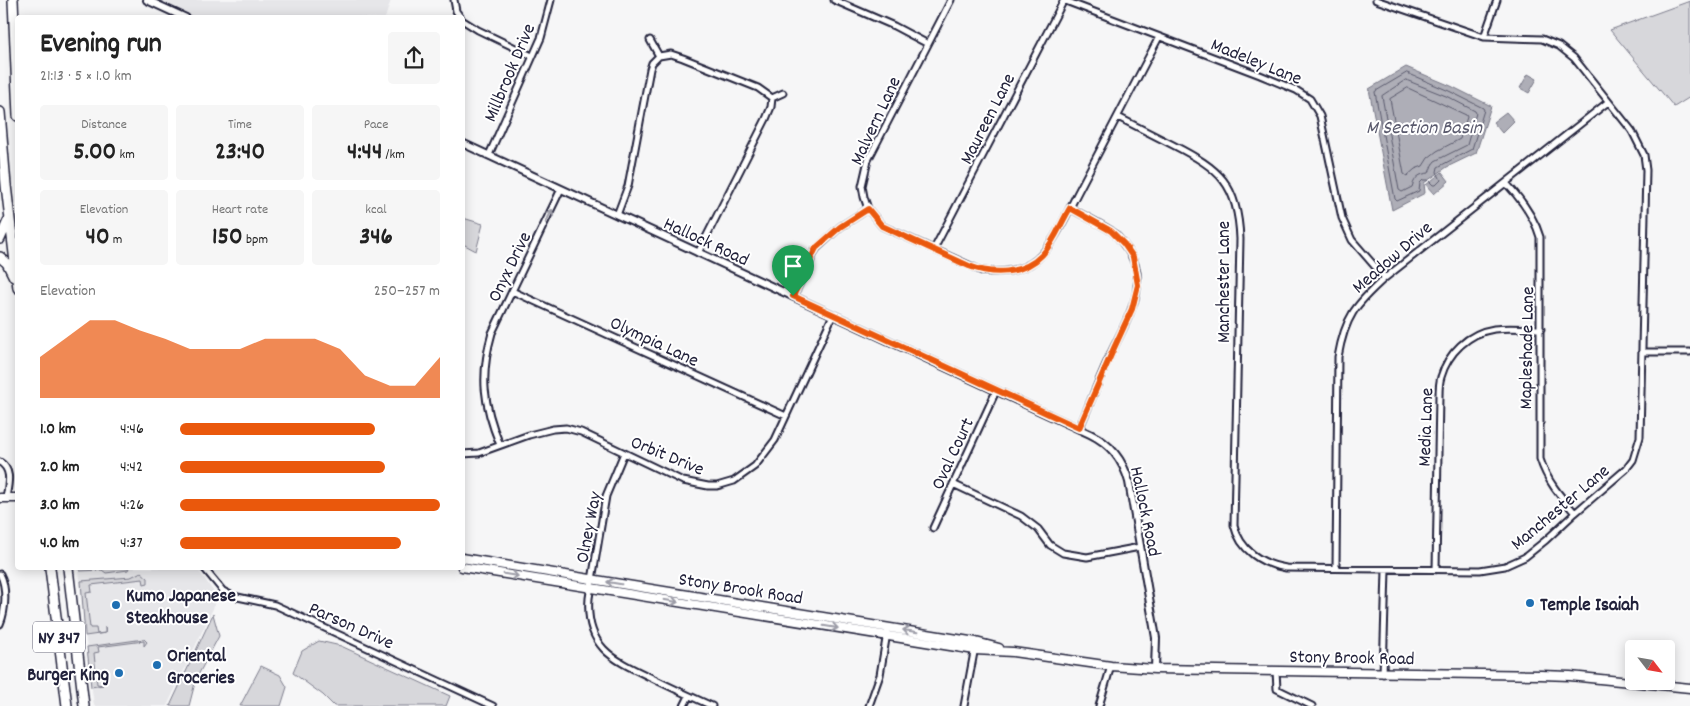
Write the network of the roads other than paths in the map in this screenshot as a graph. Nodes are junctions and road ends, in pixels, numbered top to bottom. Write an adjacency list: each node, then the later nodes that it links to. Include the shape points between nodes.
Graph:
1 (14, 0): 15 (highway)
2 (147, 0): 10 (street)
3 (454, 0): 11 (street)
4 (551, 0): 18 (street, Millbrook Drive, via 541,38)
5 (834, 0): 17 (street)
6 (951, 0): 17 (street, Malvern Lane)
7 (1063, 0): 13 (street, Madeley Lane); 34 (street, Maureen Lane)
8 (1377, 0): 14 (street, Manchester Lane)
9 (1497, 0): 14 (street)
10 (180, 15)
11 (459, 15)
12 (465, 21): 18 (street)
13 (1159, 37): 24 (street, Malvern Lane); 38 (street, Madeley Lane, via 1278,82 1310,99 1320,116 1342,218 1352,240)
14 (1484, 37): 22 (street, Manchester Lane, via 1542,39 1559,46 1574,58)
15 (15, 40)
16 (650, 40): 19 (street)
17 (928, 44): 30 (street, Malvern Lane, via 868,160 862,186)
18 (532, 56): 26 (street, Millbrook Drive)
19 (659, 56): 21 (street, via 671,54 683,58 758,88); 31 (street, via 650,69 628,186)
20 (783, 93): 21 (street)
21 (772, 98): 35 (street, via 766,118)
22 (1608, 102): 27 (street, Meadow Drive); 44 (street, Manchester Lane, via 1632,131 1644,154)
23 (0, 112): 32 (highway)
24 (1118, 117): 29 (street, Malvern Lane); 60 (street, Manchester Lane, via 1213,168 1230,192 1236,208 1240,239 1236,534 1248,550 1265,562 1286,568)
25 (465, 144): 26 (street, Hallock Road)
26 (489, 155): 28 (street, Hallock Road)
27 (1506, 183): 38 (street, Meadow Drive); 43 (street, Mapleshade Lane, via 1534,219 1540,237)
28 (561, 189): 31 (street, Hallock Road); 40 (street, Onyx Drive, one-way to 28)
29 (1070, 208): 34 (street, Malvern Lane, via 1042,255 1025,267 1003,272 982,271); 48 (street, via 1111,231 1124,244 1133,257 1138,285 1132,309)
30 (868, 209): 34 (street, Malvern Lane, via 882,226); 41 (street, via 816,248)
31 (617, 216): 35 (street, Hallock Road)
32 (9, 218): 33 (highway); 37 (highway)
33 (0, 239)
34 (934, 249)
35 (698, 253): 41 (street, Hallock Road)
36 (0, 257): 39 (highway, via 7,263)
37 (15, 269)
38 (1385, 278): 60 (street, Meadow Drive, via 1352,312 1341,338 1338,357)
39 (15, 281)
40 (512, 291): 47 (street, Olympia Lane); 49 (street, Onyx Drive, via 492,332 485,366 484,394)
41 (793, 296): 42 (street, Hallock Road)
42 (832, 315): 46 (street, Hallock Road); 47 (street, Orbit Drive)
43 (1541, 329): 55 (street, Mapleshade Lane, via 1540,459 1554,489); 65 (street, Media Lane, via 1505,328 1481,332 1459,346 1444,369 1439,396)
44 (1642, 352): 45 (street); 55 (street, Manchester Lane, via 1640,437 1633,460)
45 (1690, 352)
46 (996, 391): 48 (street, Hallock Road); 53 (street, Oval Court)
47 (786, 416): 50 (street, Orbit Drive, via 775,440 755,466 734,480 717,486 683,481)
48 (1079, 428): 57 (street, Hallock Road, via 1105,442 1123,464)
49 (500, 445): 50 (street, Orbit Drive, via 566,428); 51 (street, Orbit Drive, via 479,453)
50 (624, 453): 67 (street, Olney Way, via 606,496)
51 (465, 454)
52 (1, 462): 54 (street, via 9,474)
53 (953, 484): 56 (street, Oval Court); 57 (street, via 1021,516 1050,545 1063,553 1087,557)
54 (3, 498)
55 (1575, 513): 65 (street, Manchester Lane, via 1536,549 1505,566 1480,570)
56 (933, 528)
57 (1140, 547): 74 (street, Hallock Road, via 1156,638)
58 (465, 558): 67 (main road, Stony Brook Road)
59 (465, 567): 68 (main road, Stony Brook Road, one-way to 68)
60 (1336, 568): 64 (street, Manchester Lane)
61 (50, 570): 79 (highway, NY 347)
62 (68, 570): 80 (highway, NY 347)
63 (206, 570): 81 (street, Parson Drive, via 223,591 233,596 282,608)
64 (1386, 570): 65 (street, Manchester Lane); 76 (street)
65 (1436, 570)
66 (0, 574): 70 (street, via 4,600)
67 (592, 579): 68 (street, Olney Way); 69 (main road, Stony Brook Road, one-way to 67)
68 (591, 588): 69 (main road, Stony Brook Road, one-way to 69); 78 (street, Olney Way, via 588,614 594,636 603,648 626,666)
69 (754, 610): 71 (main road, Stony Brook Road)
70 (0, 624)
71 (887, 632): 72 (main road, Stony Brook Road); 84 (street, via 878,685)
72 (975, 646): 73 (main road, Stony Brook Road); 85 (street)
73 (1110, 666): 74 (main road, Stony Brook Road); 86 (street)
74 (1155, 669): 75 (main road, Stony Brook Road)
75 (1276, 671): 76 (main road, Stony Brook Road); 87 (street, via 1277,689)
76 (1383, 674): 77 (main road, Stony Brook Road, via 1570,676)
77 (1690, 688)
78 (689, 696): 82 (street); 83 (street, Olney Way)
79 (67, 706)
80 (84, 706)
81 (493, 706)
82 (684, 706)
83 (712, 706)
84 (869, 706)
85 (964, 706)
86 (1099, 706)
87 (1312, 706)

